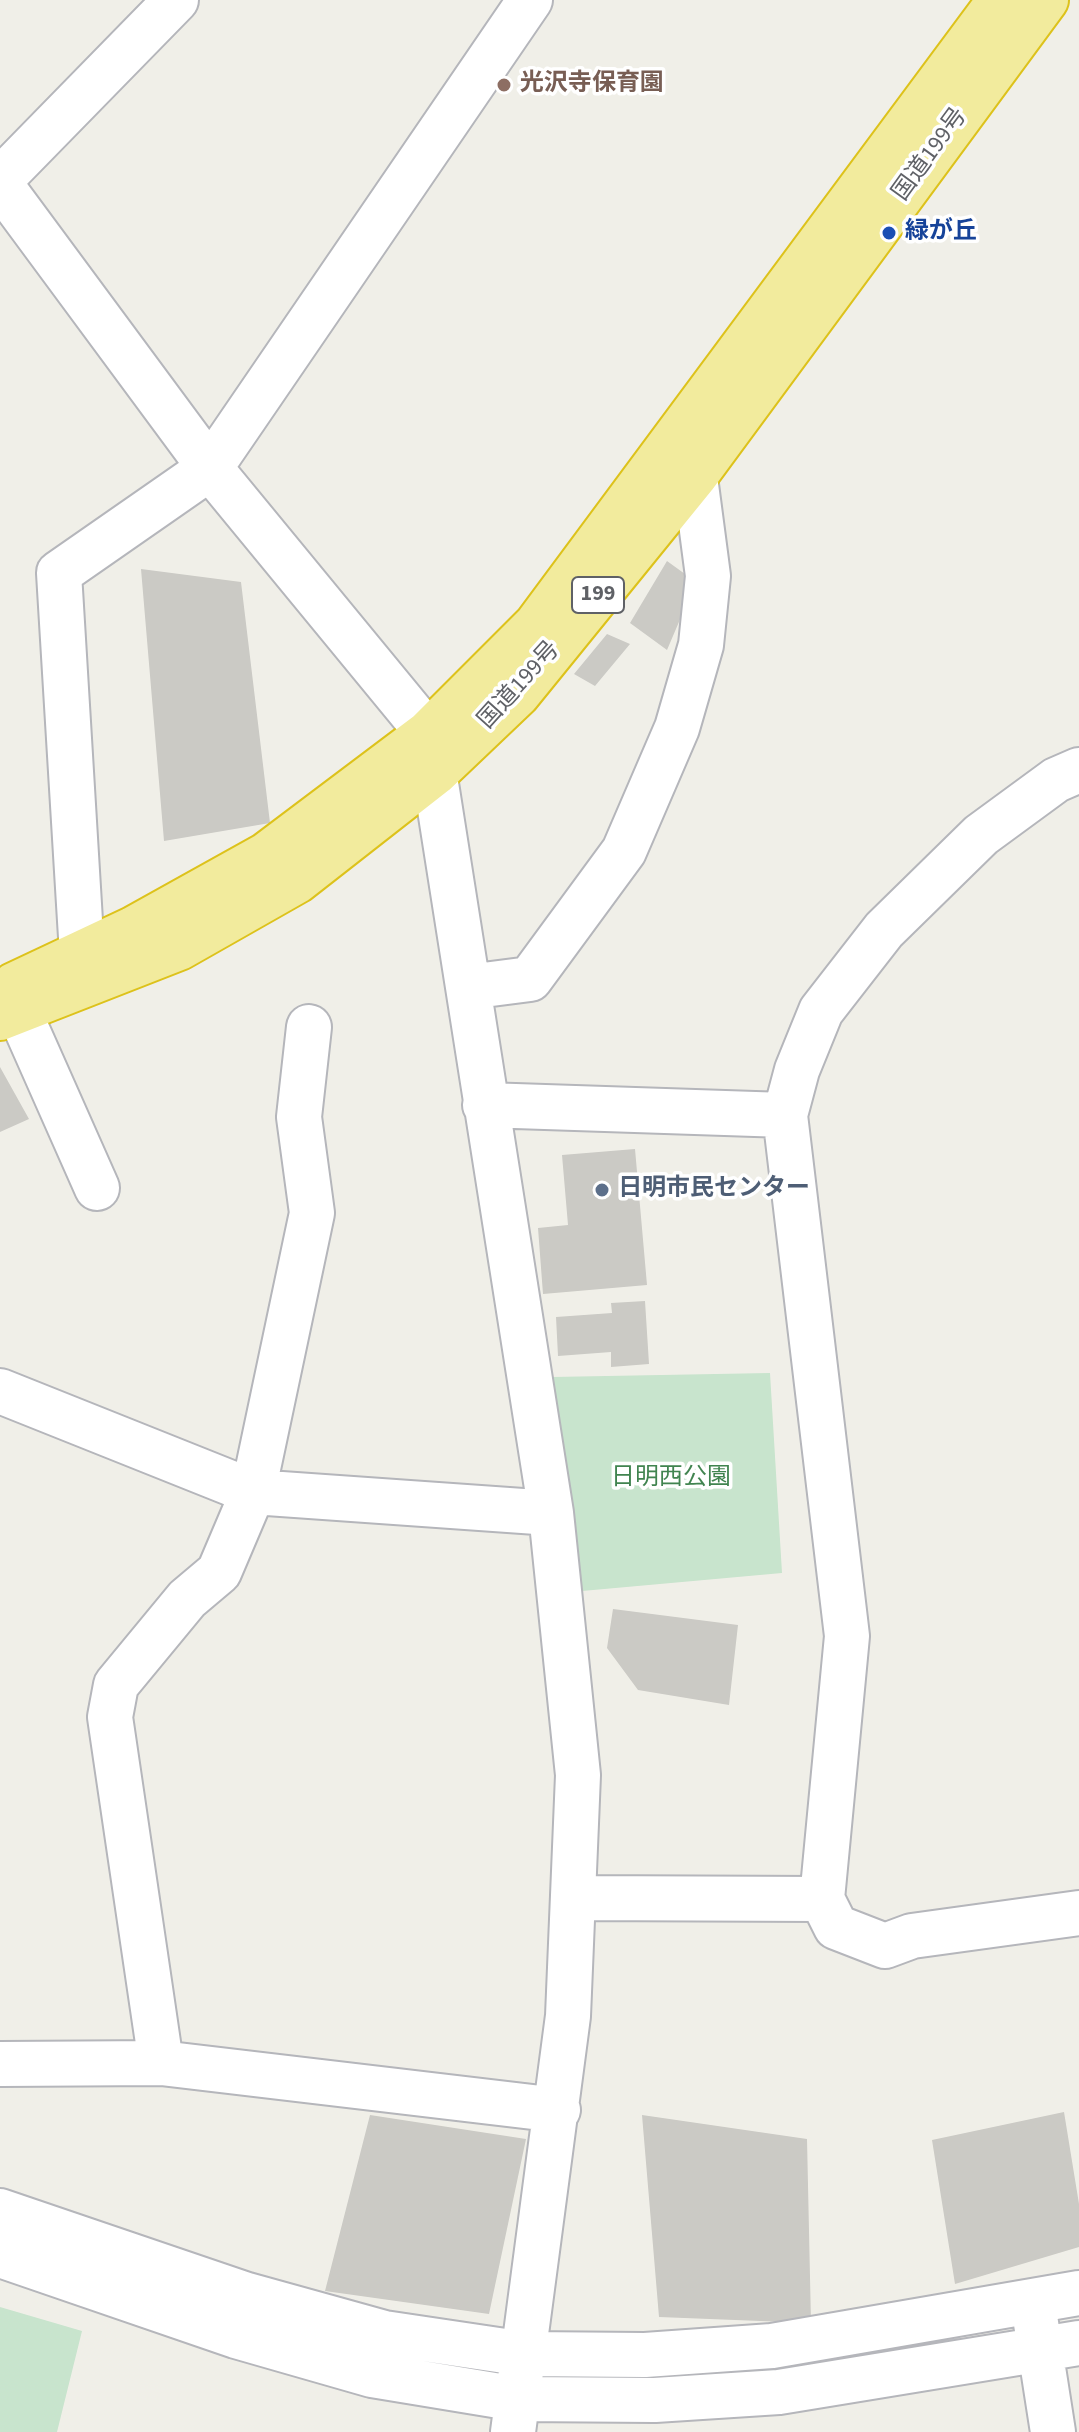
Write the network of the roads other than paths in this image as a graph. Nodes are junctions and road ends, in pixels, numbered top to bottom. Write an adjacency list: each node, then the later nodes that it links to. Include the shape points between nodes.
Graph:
1 (176, 0): 5 (street)
2 (530, 0): 7 (street)
3 (1000, 0): 6 (highway, 国道199号 / 199)
4 (1046, 0): 8 (highway, 国道199号 / 199)
5 (0, 182): 7 (street)
6 (689, 423): 8 (street); 9 (highway, 国道199号 / 199)
7 (210, 468): 9 (street); 11 (street, via 59,573)
8 (695, 476): 9 (highway, 国道199号 / 199, via 518,694); 12 (street, via 708,576 701,645 677,728 624,851 530,979)
9 (431, 753): 11 (highway, 国道199号 / 199, via 266,855); 12 (street); 13 (highway, 国道199号 / 199, via 297,881 179,948)
10 (1079, 770): 16 (street, via 1056,780 981,835 884,930 821,1011)
11 (82, 954): 13 (highway, 国道199号 / 199, via 22,983)
12 (468, 987): 15 (street)
13 (6, 1006): 17 (street)
14 (309, 1027): 19 (street, via 299,1117 312,1213)
15 (485, 1105): 16 (street); 20 (street)
16 (785, 1115): 22 (street, via 847,1636)
17 (97, 1188)
18 (0, 1391): 19 (street)
19 (253, 1492): 20 (street); 24 (street, via 219,1572 187,1599 116,1685 110,1717)
20 (551, 1513): 21 (street, via 578,1775)
21 (575, 1898): 22 (street); 26 (street)
22 (822, 1899): 23 (street, via 836,1927 885,1946 912,1936)
23 (1079, 1913)
24 (161, 2063): 25 (street); 26 (street)
25 (0, 2064)
26 (558, 2110): 32 (street)
27 (0, 2211): 32 (street, via 277,2304 384,2333)
28 (0, 2255): 33 (street, via 236,2336)
29 (1079, 2293): 30 (street)
30 (1033, 2300): 31 (street); 32 (street, via 772,2346 645,2355)
31 (1059, 2347): 33 (street, via 779,2392); 34 (street)
32 (525, 2354): 33 (street)
33 (516, 2416)
34 (1053, 2432)

